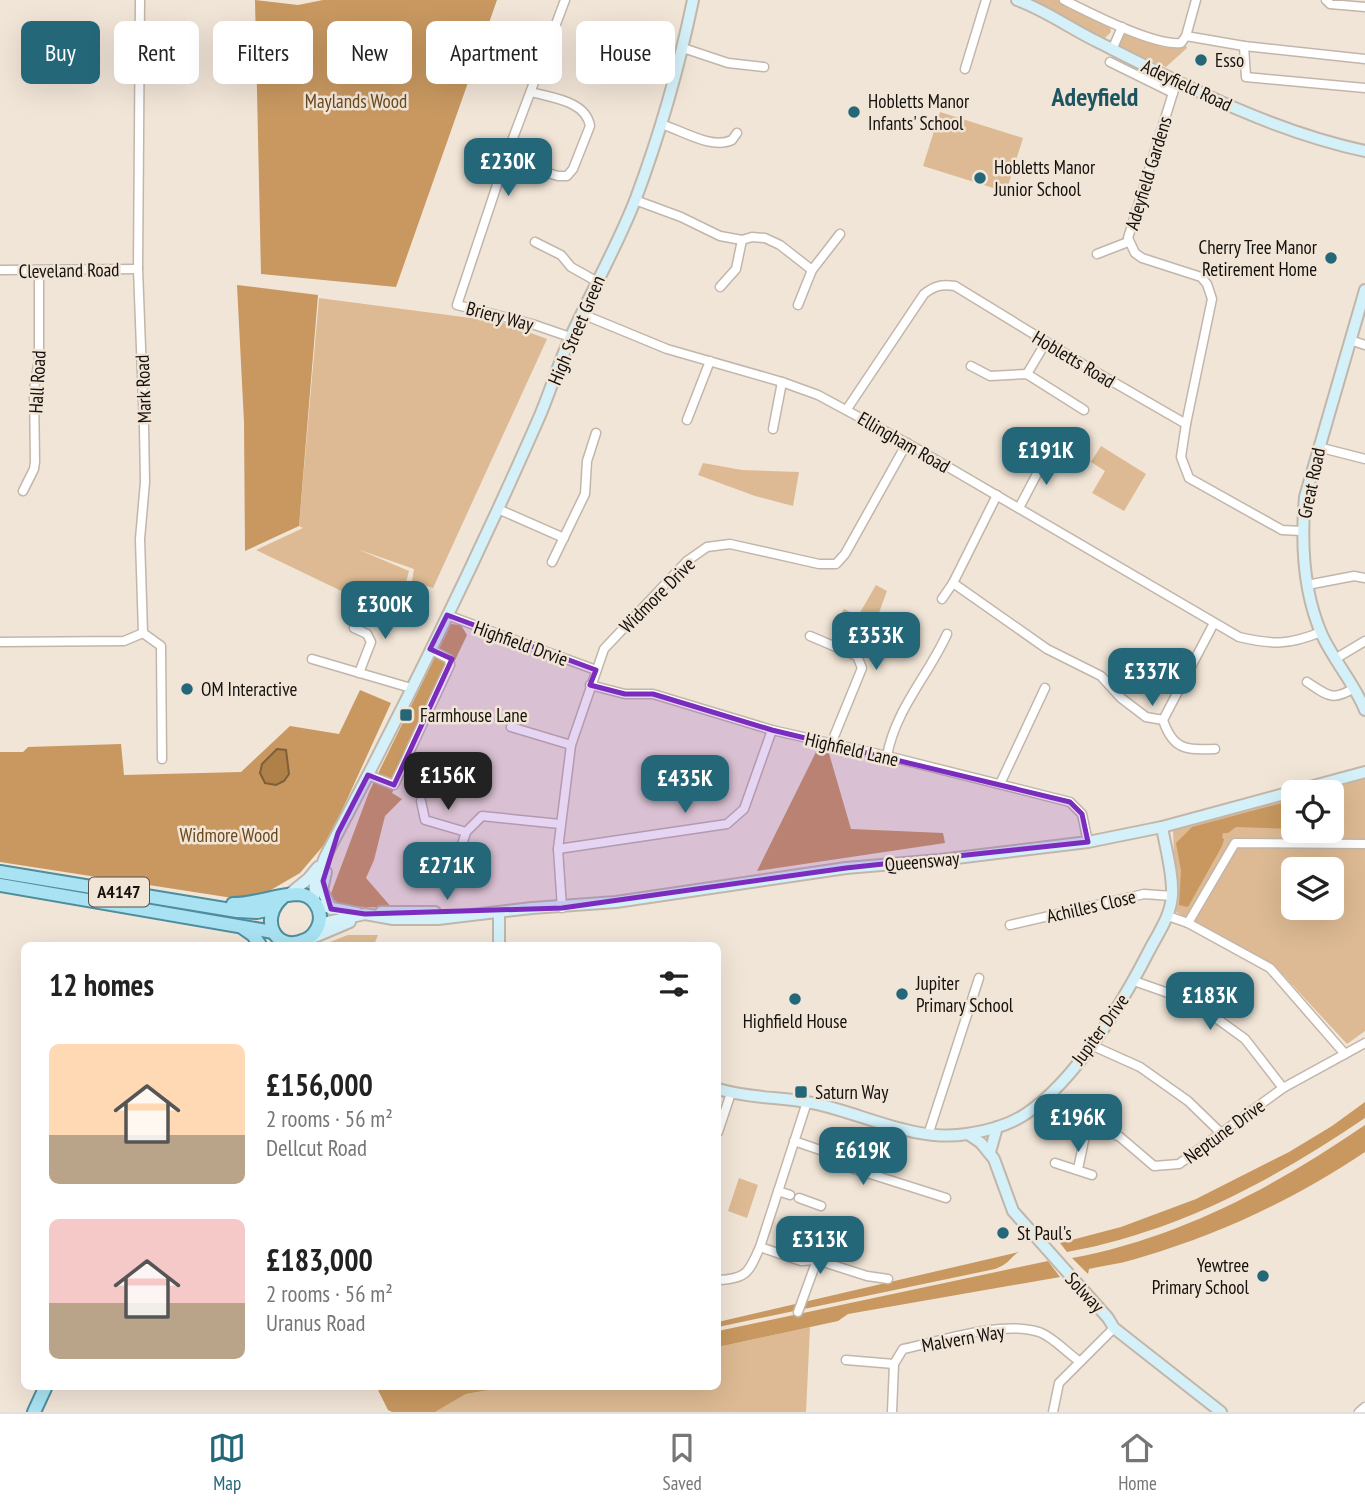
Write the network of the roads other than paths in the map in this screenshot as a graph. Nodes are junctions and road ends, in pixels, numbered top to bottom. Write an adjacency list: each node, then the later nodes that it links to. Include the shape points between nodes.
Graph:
1 (140, 0): 35 (street, Mark Road)
2 (565, 0): 23 (street, Briery Way)
3 (693, 0): 15 (street, High Street Green)
4 (986, 0): 20 (street)
5 (1017, 0): 16 (street, Adeyfield Road)
6 (1064, 0): 11 (street)
7 (1088, 0): 11 (street)
8 (1196, 0): 13 (street)
9 (1326, 0): 10 (street)
10 (1365, 7)
11 (1084, 9): 12 (street)
12 (1122, 27): 13 (street, via 1172,44); 16 (street)
13 (1184, 40): 14 (street)
14 (1244, 47): 17 (street); 22 (street, via 1246,77)
15 (683, 48): 19 (street, via 728,63); 25 (street, High Street Green)
16 (1112, 50): 21 (street, Adeyfield Road)
17 (1365, 59)
18 (1110, 62): 24 (street)
19 (764, 67)
20 (965, 69)
21 (1177, 80): 24 (street, Adeyfield Gardens); 27 (street, Adeyfield Road, via 1293,131)
22 (1365, 88)
23 (531, 92): 28 (street, Briery Way); 28 (street, via 582,108 590,126 567,176)
24 (1173, 93): 33 (street, Adeyfield Gardens)
25 (662, 124): 26 (street, via 720,143 732,141); 29 (street, High Street Green)
26 (737, 133)
27 (1365, 150)
28 (505, 160): 44 (street, Briery Way, via 457,305)
29 (635, 200): 31 (street, via 720,236); 39 (street, High Street Green)
30 (840, 234): 38 (street)
31 (742, 240): 38 (street, via 765,238 780,244); 40 (street, via 736,269)
32 (535, 242): 39 (street)
33 (1128, 242): 34 (street); 55 (street, Adeyfield Gardens, via 1142,258 1201,277 1212,299)
34 (1097, 254)
35 (138, 269): 37 (street, Cleveland Road); 77 (street, Mark Road, via 145,427 140,540)
36 (0, 270): 37 (street, Cleveland Road)
37 (39, 270): 62 (street, Hall Road, via 35,462)
38 (812, 270): 42 (street)
39 (596, 281): 43 (street, High Street Green)
40 (720, 287)
41 (1364, 297): 45 (street, Great Road)
42 (798, 305)
43 (582, 314): 44 (street, High Street Green); 48 (street, Ellingham Road, via 667,349)
44 (570, 337): 65 (street, High Street Green)
45 (1350, 340): 47 (street); 59 (street, Great Road)
46 (1046, 342): 50 (street); 52 (street, Hobletts Road, via 955,286 932,287); 55 (street, Hobletts Road)
47 (1365, 345)
48 (710, 361): 51 (street, Ellingham Road); 54 (street)
49 (971, 366): 50 (street, via 990,376)
50 (1027, 374): 53 (street)
51 (782, 382): 52 (street, Ellingham Road); 56 (street)
52 (847, 409): 58 (street, Ellingham Road)
53 (1084, 410)
54 (687, 420)
55 (1186, 424): 66 (street, via 1181,457 1189,478 1282,530)
56 (773, 429)
57 (596, 433): 67 (street, via 587,461 585,494)
58 (907, 443): 63 (street, Ellingham Road); 85 (street, Widmore Drive, via 836,564 730,544 707,547 687,561 604,649)
59 (1318, 447): 61 (street); 66 (street, Great Road, via 1305,496)
60 (1048, 453): 64 (street)
61 (1365, 459)
62 (23, 491)
63 (997, 495): 64 (street, Ellingham Road); 70 (street)
64 (1019, 508): 74 (street, Ellingham Road)
65 (498, 509): 67 (street); 73 (street, High Street Green)
66 (1302, 531): 71 (street, Great Road)
67 (564, 538): 68 (street)
68 (552, 562)
69 (1365, 578): 71 (street)
70 (953, 583): 72 (street); 93 (street, via 1031,638 1101,676 1146,717)
71 (1307, 585): 76 (street, Great Road)
72 (942, 599)
73 (447, 615): 82 (street, High Street Green); 85 (street, Highfield Drvie)
74 (1214, 623): 76 (street, Ellingham Road, via 1239,637 1269,644); 93 (street)
75 (354, 628): 86 (street, via 367,634 371,642)
76 (1321, 632): 84 (street, Great Road)
77 (143, 633): 81 (street, via 124,641); 100 (street, via 161,646)
78 (947, 634): 99 (street, via 898,720)
79 (810, 636): 96 (street, via 857,656 862,668)
80 (1365, 641): 84 (street)
81 (0, 642)
82 (430, 649): 89 (street, High Street Green); 102 (street, via 449,659 450,665 394,785)
83 (312, 659): 86 (street)
84 (1335, 659): 91 (street, Great Road)
85 (596, 670): 88 (street, Widmore Drive)
86 (359, 673): 89 (street)
87 (1307, 682): 91 (street, via 1329,696 1340,697)
88 (590, 685): 95 (street, Highfield Lane, via 625,694 653,694); 97 (street, Widmore Drive)
89 (411, 688): 102 (street, High Street Green)
90 (1045, 688): 103 (street)
91 (1354, 688): 92 (street, Great Road)
92 (1365, 710)
93 (1163, 720): 98 (street, via 1168,737 1190,750)
94 (511, 727): 97 (street)
95 (772, 730): 96 (street, Highfield Lane); 111 (street, via 744,809 727,824)
96 (831, 744): 99 (street, Highfield Lane)
97 (572, 745): 105 (street, Widmore Drive)
98 (1215, 749)
99 (887, 756): 103 (street, Highfield Lane)
100 (162, 759)
101 (1365, 772): 106 (street, Queensway)
102 (368, 775): 108 (street, High Street Green)
103 (1000, 784): 109 (street, Highfield Lane, via 1070,802 1082,814)
104 (421, 801): 107 (street, via 425,820)
105 (559, 824): 107 (street, via 482,816); 111 (street, Widmore Drive)
106 (1162, 827): 109 (street, Queensway); 116 (street, Jupiter Drive)
107 (466, 832): 113 (street, via 457,861)
108 (338, 833): 112 (street, High Street Green); 122 (street, High Street Green, via 323,881)
109 (1088, 842): 120 (street, Queensway, via 846,868)
110 (1365, 844): 127 (street, via 1236,843)
111 (558, 849): 120 (street, Widmore Drive)
112 (325, 857): 117 (street, High Street Green, via 308,879); 119 (street, High Street Green, via 315,884)
113 (444, 858)
114 (0, 872): 118 (main road, A4147)
115 (0, 885): 126 (main road, A4147)
116 (1172, 896): 125 (street, Jupiter Drive); 129 (street, Achilles Close, via 1144,894)
117 (285, 897): 118 (main road, via 243,904); 119 (main road, via 302,895); 121 (main road)
118 (165, 899): 121 (main road, A4147, via 248,912)
119 (315, 903): 122 (street, Queensway); 128 (main road)
120 (562, 908): 123 (street, Queensway)
121 (272, 909): 130 (main road)
122 (331, 909): 124 (street, Queensway)
123 (499, 912): 124 (street, Queensway); 133 (street)
124 (365, 914): 128 (street, Queensway); 132 (street, Queensway)
125 (1167, 916): 127 (street); 135 (street, Jupiter Drive)
126 (224, 922): 130 (main road, A4147); 131 (main road, A4147, via 245,929)
127 (1188, 923): 138 (street, via 1270,968)
128 (319, 925): 132 (main road)
129 (1010, 925)
130 (273, 937): 132 (main road)
131 (258, 942)
132 (303, 942)
133 (499, 942)
134 (979, 978): 149 (street)
135 (1134, 981): 137 (street, Jupiter Drive); 139 (street, via 1194,1002 1245,1039)
136 (1365, 1043): 138 (street, Neptune Drive)
137 (1091, 1045): 142 (street, Jupiter Drive); 147 (street, via 1140,1067 1188,1101)
138 (1345, 1054): 139 (street, Neptune Drive)
139 (1283, 1088): 147 (street, Neptune Drive)
140 (721, 1090): 141 (street, Jupiter Drive)
141 (732, 1093): 143 (street, Jupiter Drive); 144 (street)
142 (1049, 1096): 145 (street, Neptune Drive); 146 (street, Jupiter Drive, via 1025,1115)
143 (807, 1102): 149 (street, Jupiter Drive); 150 (street)
144 (721, 1124)
145 (1087, 1126): 147 (street, Neptune Drive, via 1120,1137 1154,1166 1179,1164); 153 (street)
146 (997, 1127): 148 (street, Jupiter Drive); 151 (street)
147 (1221, 1133)
148 (968, 1134): 149 (street, Jupiter Drive); 151 (street, Solway)
149 (928, 1135)
150 (794, 1141): 155 (street); 156 (street, via 832,1154 842,1165)
151 (990, 1152): 163 (street, Solway, via 1013,1211)
152 (1055, 1163): 153 (street)
153 (1078, 1169): 154 (street)
154 (1092, 1175)
155 (778, 1191): 157 (street); 158 (street)
156 (946, 1198)
157 (821, 1206)
158 (760, 1247): 159 (street, via 801,1261); 161 (street, via 750,1269 736,1280)
159 (817, 1260): 160 (street); 162 (street)
160 (888, 1279)
161 (721, 1280)
162 (798, 1312)
163 (1114, 1328): 165 (street); 172 (street, Solway)
164 (846, 1360): 166 (street)
165 (1079, 1361): 166 (street, Malvern Way, via 1040,1332 1008,1329 903,1349); 171 (street, via 1059,1382)
166 (894, 1364): 170 (street)
167 (44, 1390): 169 (main road)
168 (1365, 1407): 173 (street)
169 (34, 1412)
170 (892, 1412)
171 (1053, 1412)
172 (1221, 1412)
173 (1359, 1412)

